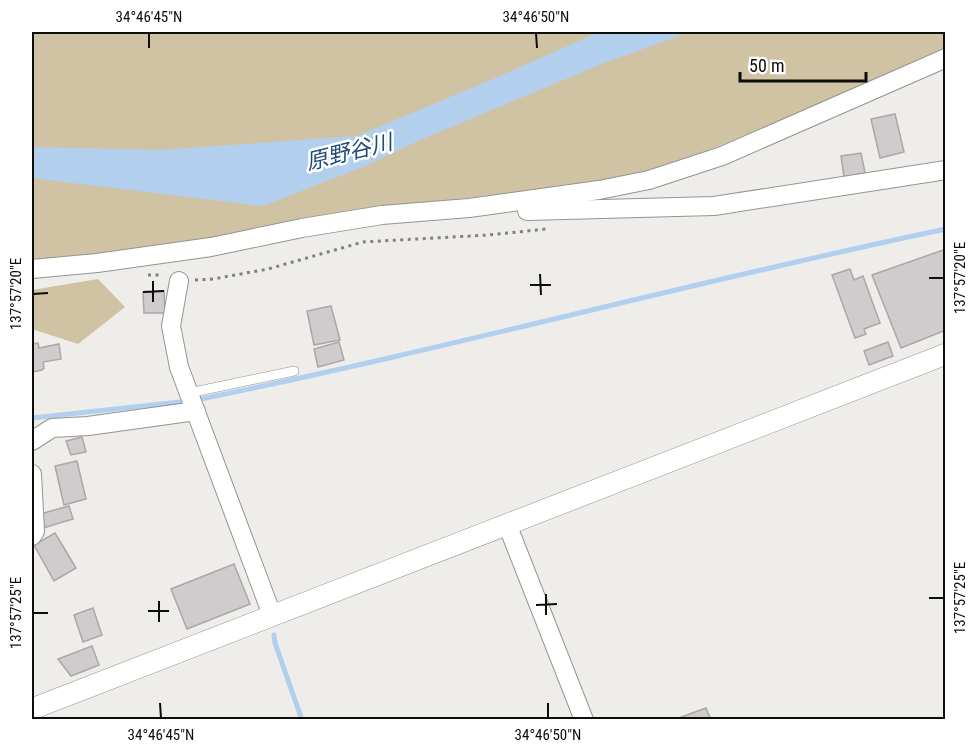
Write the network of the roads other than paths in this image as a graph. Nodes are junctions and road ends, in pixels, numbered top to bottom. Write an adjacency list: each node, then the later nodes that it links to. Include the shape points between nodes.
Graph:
1 (945, 58): 3 (street, via 722,156 649,180)
2 (945, 170): 3 (street, via 714,206 489,213)
3 (446, 210): 4 (street, via 382,214 211,248)
4 (32, 269)
5 (179, 281): 8 (street, via 171,326)
6 (945, 354): 12 (street)
7 (294, 371): 8 (lane)
8 (189, 393): 9 (street)
9 (196, 411): 10 (street, via 52,428); 14 (street)
10 (32, 441)
11 (32, 474): 13 (street)
12 (507, 524): 14 (street); 16 (street)
13 (32, 536)
14 (272, 615): 15 (street)
15 (32, 709)
16 (584, 720)

